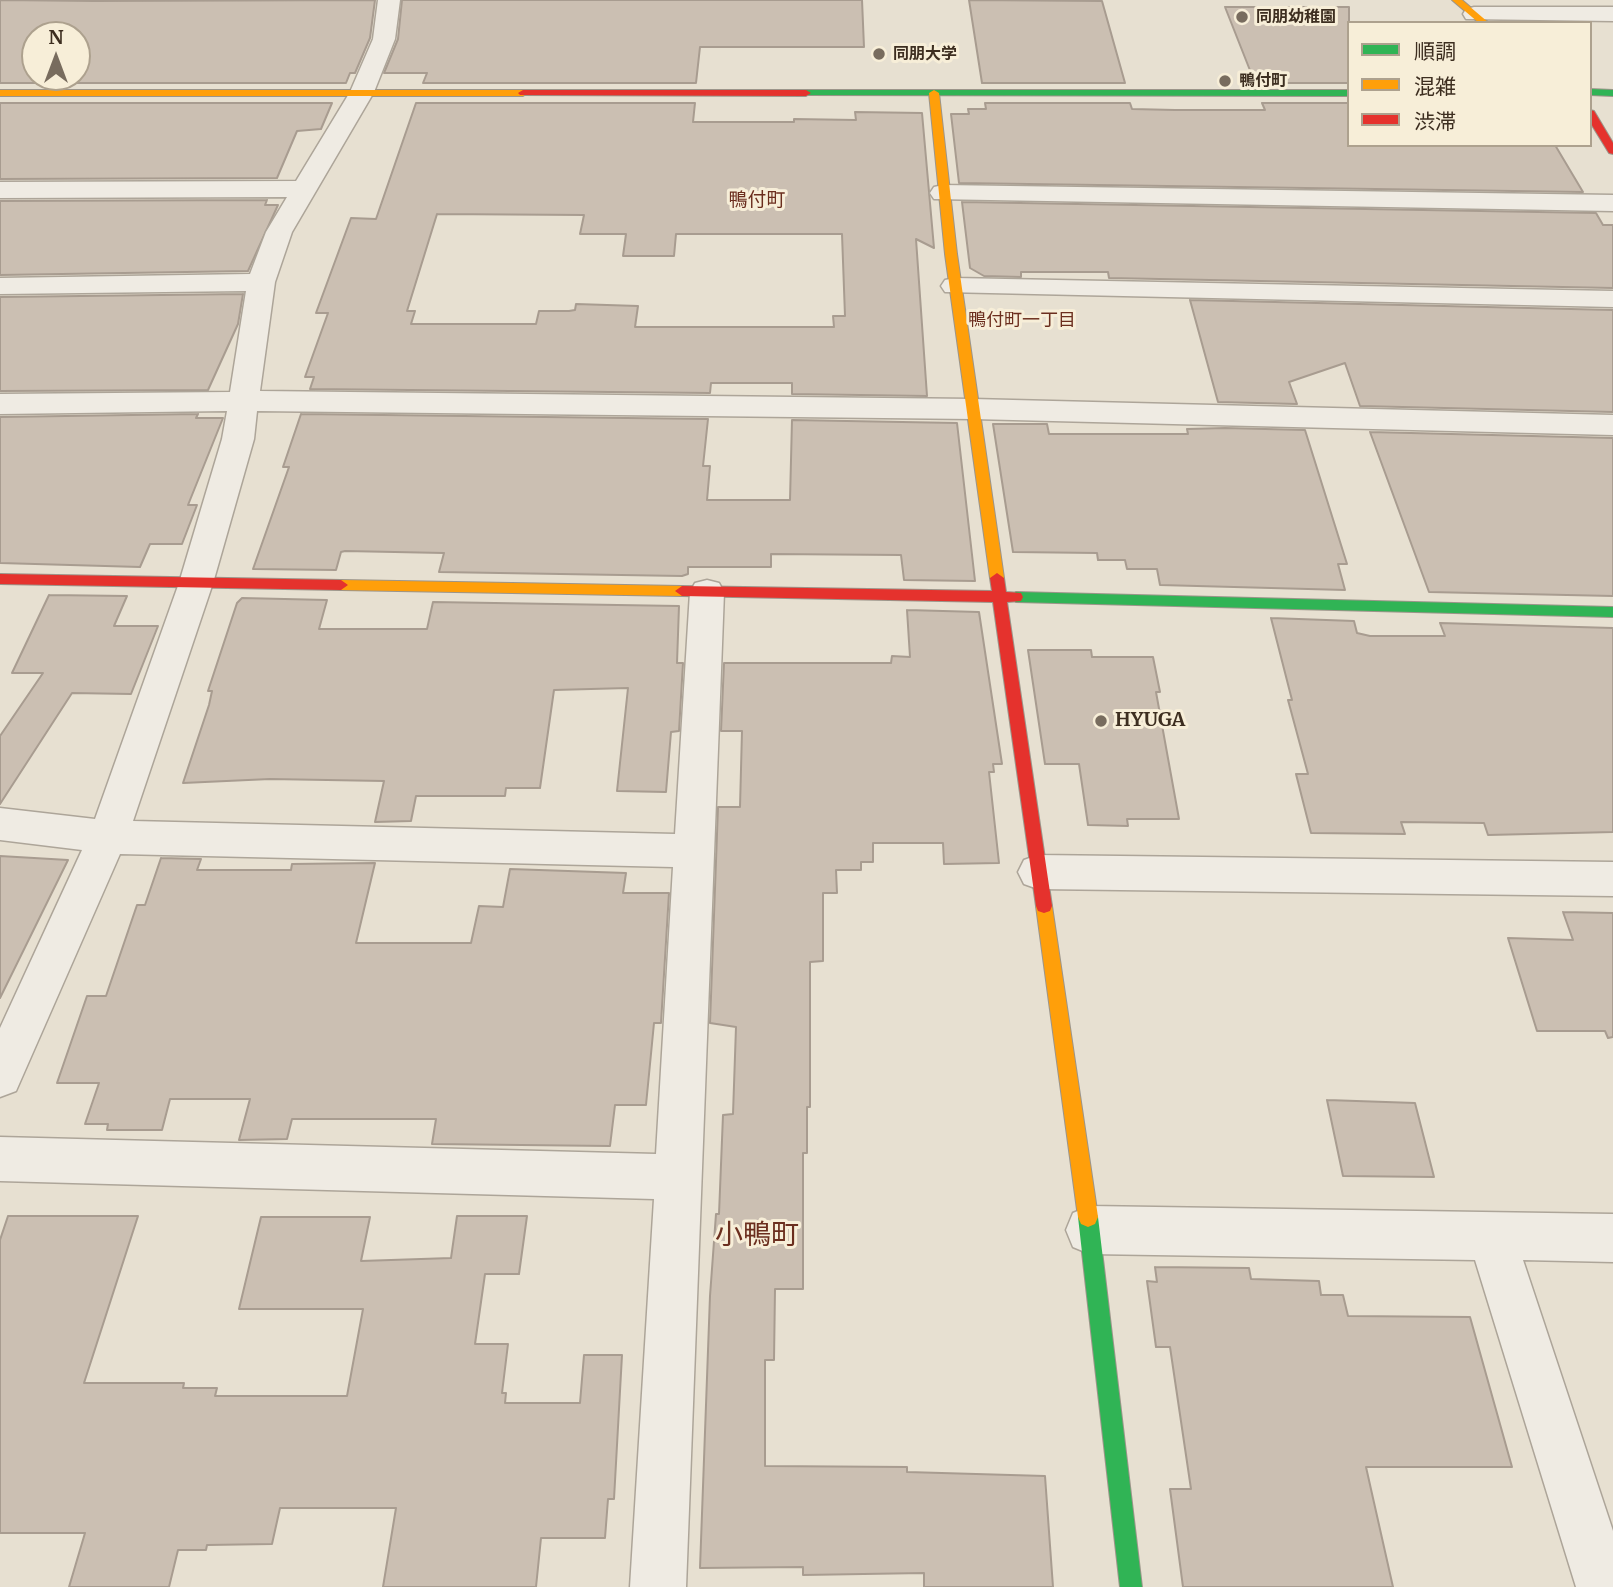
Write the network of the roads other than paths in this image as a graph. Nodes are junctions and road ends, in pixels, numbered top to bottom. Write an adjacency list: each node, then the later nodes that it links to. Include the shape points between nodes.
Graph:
1 (389, 0): 4 (street, via 384,39)
2 (1472, 12): 3 (street)
3 (1613, 14)
4 (362, 92): 6 (street); 7 (street); 12 (street)
5 (1592, 92): 9 (street)
6 (0, 93)
7 (934, 93): 8 (street); 14 (street)
8 (1347, 93)
9 (1613, 93)
10 (1592, 116): 11 (street)
11 (1613, 151)
12 (303, 189): 13 (street); 16 (street, via 279,232)
13 (0, 190)
14 (943, 193): 15 (street); 18 (street)
15 (1613, 202)
16 (261, 282): 17 (street); 20 (street)
17 (0, 286)
18 (956, 286): 19 (street); 22 (street)
19 (1613, 299)
20 (245, 401): 21 (street); 22 (street); 25 (street)
21 (0, 404)
22 (973, 409): 23 (street); 27 (street)
23 (1613, 425)
24 (0, 579): 25 (street)
25 (196, 583): 26 (street); 30 (street)
26 (707, 592): 27 (street); 31 (street)
27 (1000, 598): 28 (street); 32 (street)
28 (1613, 611)
29 (0, 824): 30 (street)
30 (108, 837): 31 (street); 34 (street)
31 (694, 851): 36 (street)
32 (1038, 872): 33 (street); 37 (street)
33 (1613, 878)
34 (0, 1076)
35 (0, 1159): 36 (street)
36 (678, 1177): 40 (street)
37 (1090, 1230): 38 (street); 41 (street)
38 (1491, 1237): 39 (street); 42 (street)
39 (1613, 1238)
40 (658, 1587)
41 (1131, 1587)
42 (1604, 1587)

